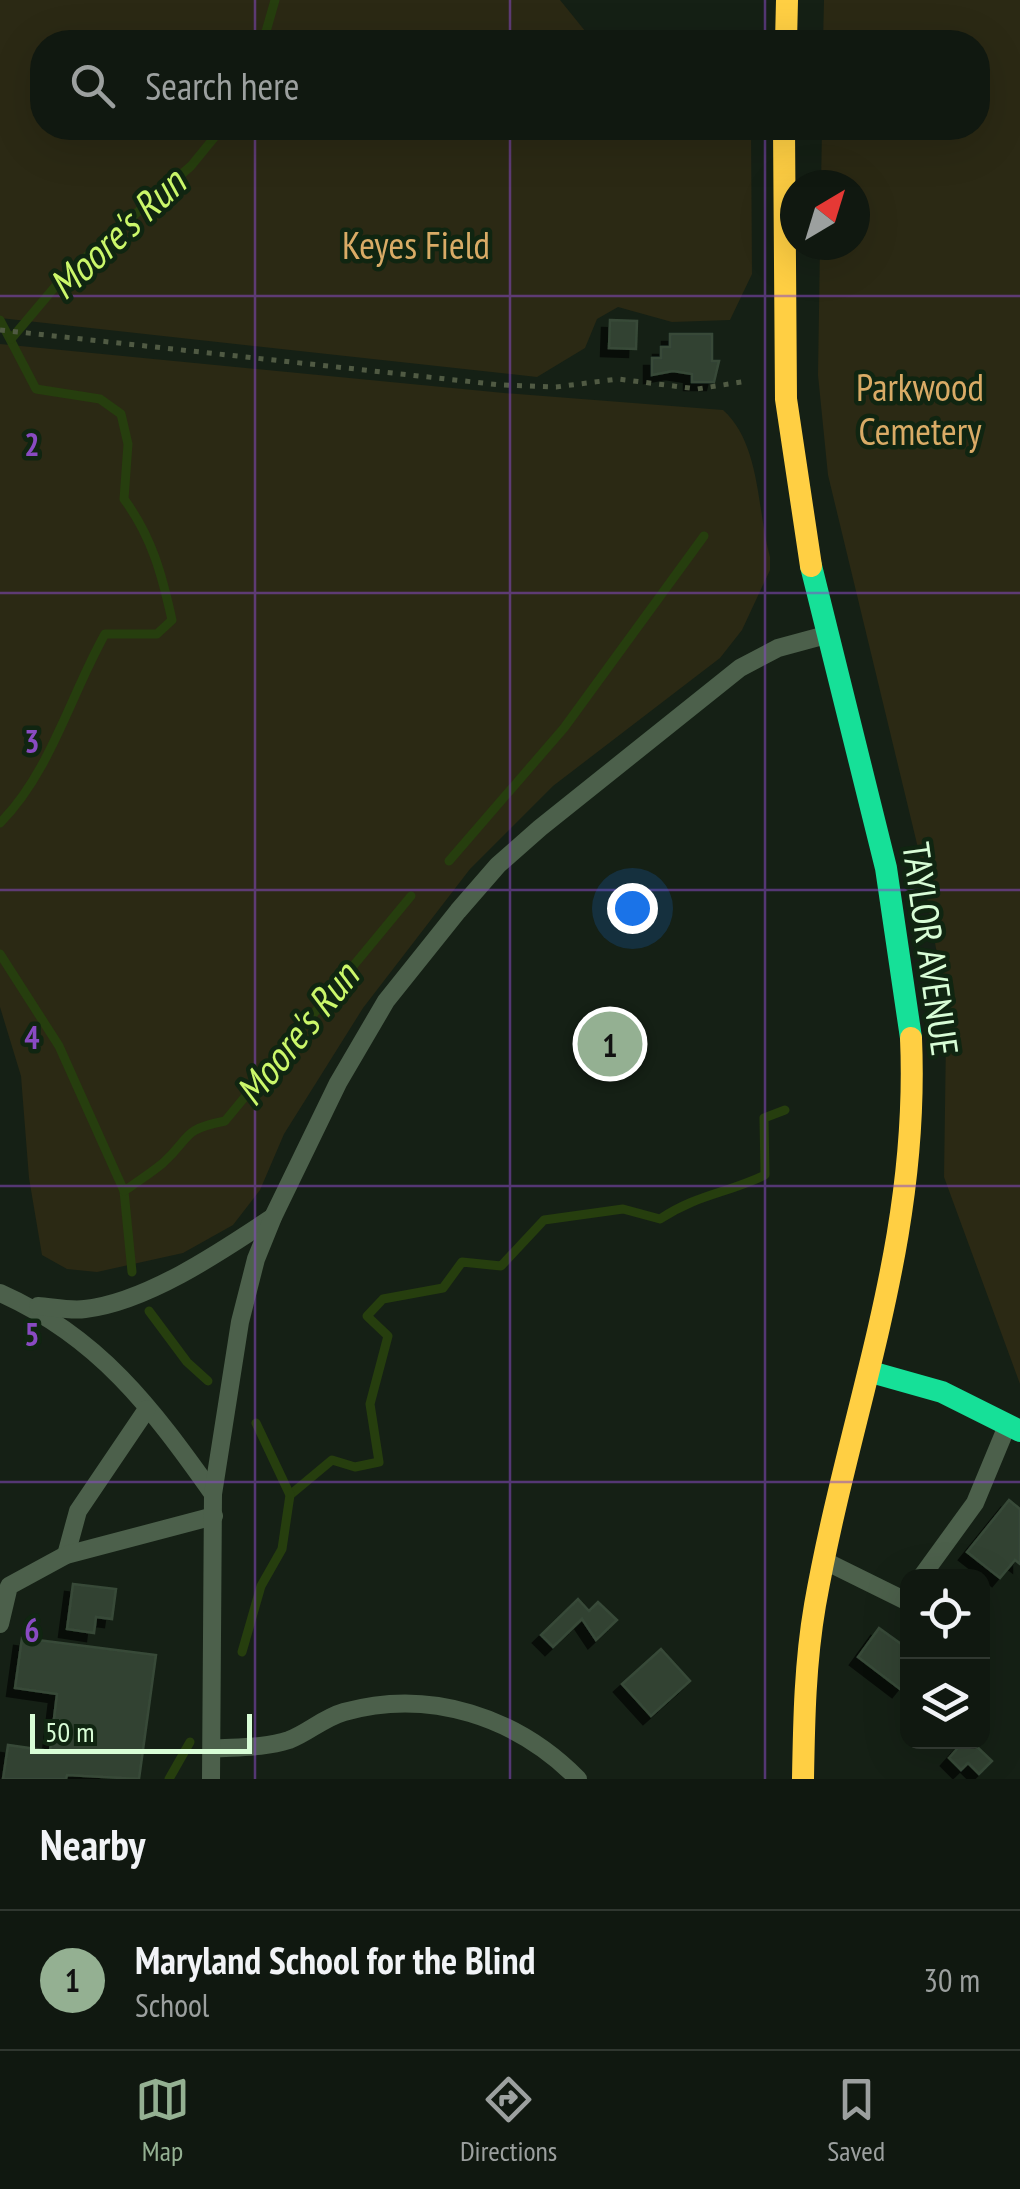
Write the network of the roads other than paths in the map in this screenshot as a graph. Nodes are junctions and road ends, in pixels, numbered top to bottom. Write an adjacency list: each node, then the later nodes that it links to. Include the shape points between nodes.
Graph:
1 (787, 0): 2 (main road)
2 (786, 30)
3 (784, 140): 4 (main road, TAYLOR AVENUE, via 785,375 796,489)
4 (827, 634): 5 (lane, via 740,668 498,865 386,1001); 8 (main road, TAYLOR AVENUE, via 891,887 913,1051 910,1199)
5 (273, 1217): 7 (lane, via 183,1273 126,1296 85,1309); 11 (lane, via 240,1322)
6 (0, 1293): 7 (lane)
7 (27, 1305): 9 (lane, via 60,1322 104,1360)
8 (872, 1372): 10 (main road, via 942,1392); 14 (main road, TAYLOR AVENUE)
9 (147, 1409): 11 (lane); 13 (lane, via 78,1511)
10 (1014, 1428): 15 (lane, via 976,1503)
11 (213, 1494): 12 (lane)
12 (214, 1516): 13 (lane); 18 (lane)
13 (66, 1555): 17 (lane, via 9,1586)
14 (822, 1560): 16 (lane); 21 (main road, TAYLOR AVENUE, via 803,1690)
15 (927, 1569)
16 (900, 1598)
17 (0, 1624)
18 (212, 1748): 19 (lane); 20 (lane, via 262,1746 292,1739 343,1712 421,1702 522,1734)
19 (211, 1779)
20 (578, 1779)
21 (803, 1779)

